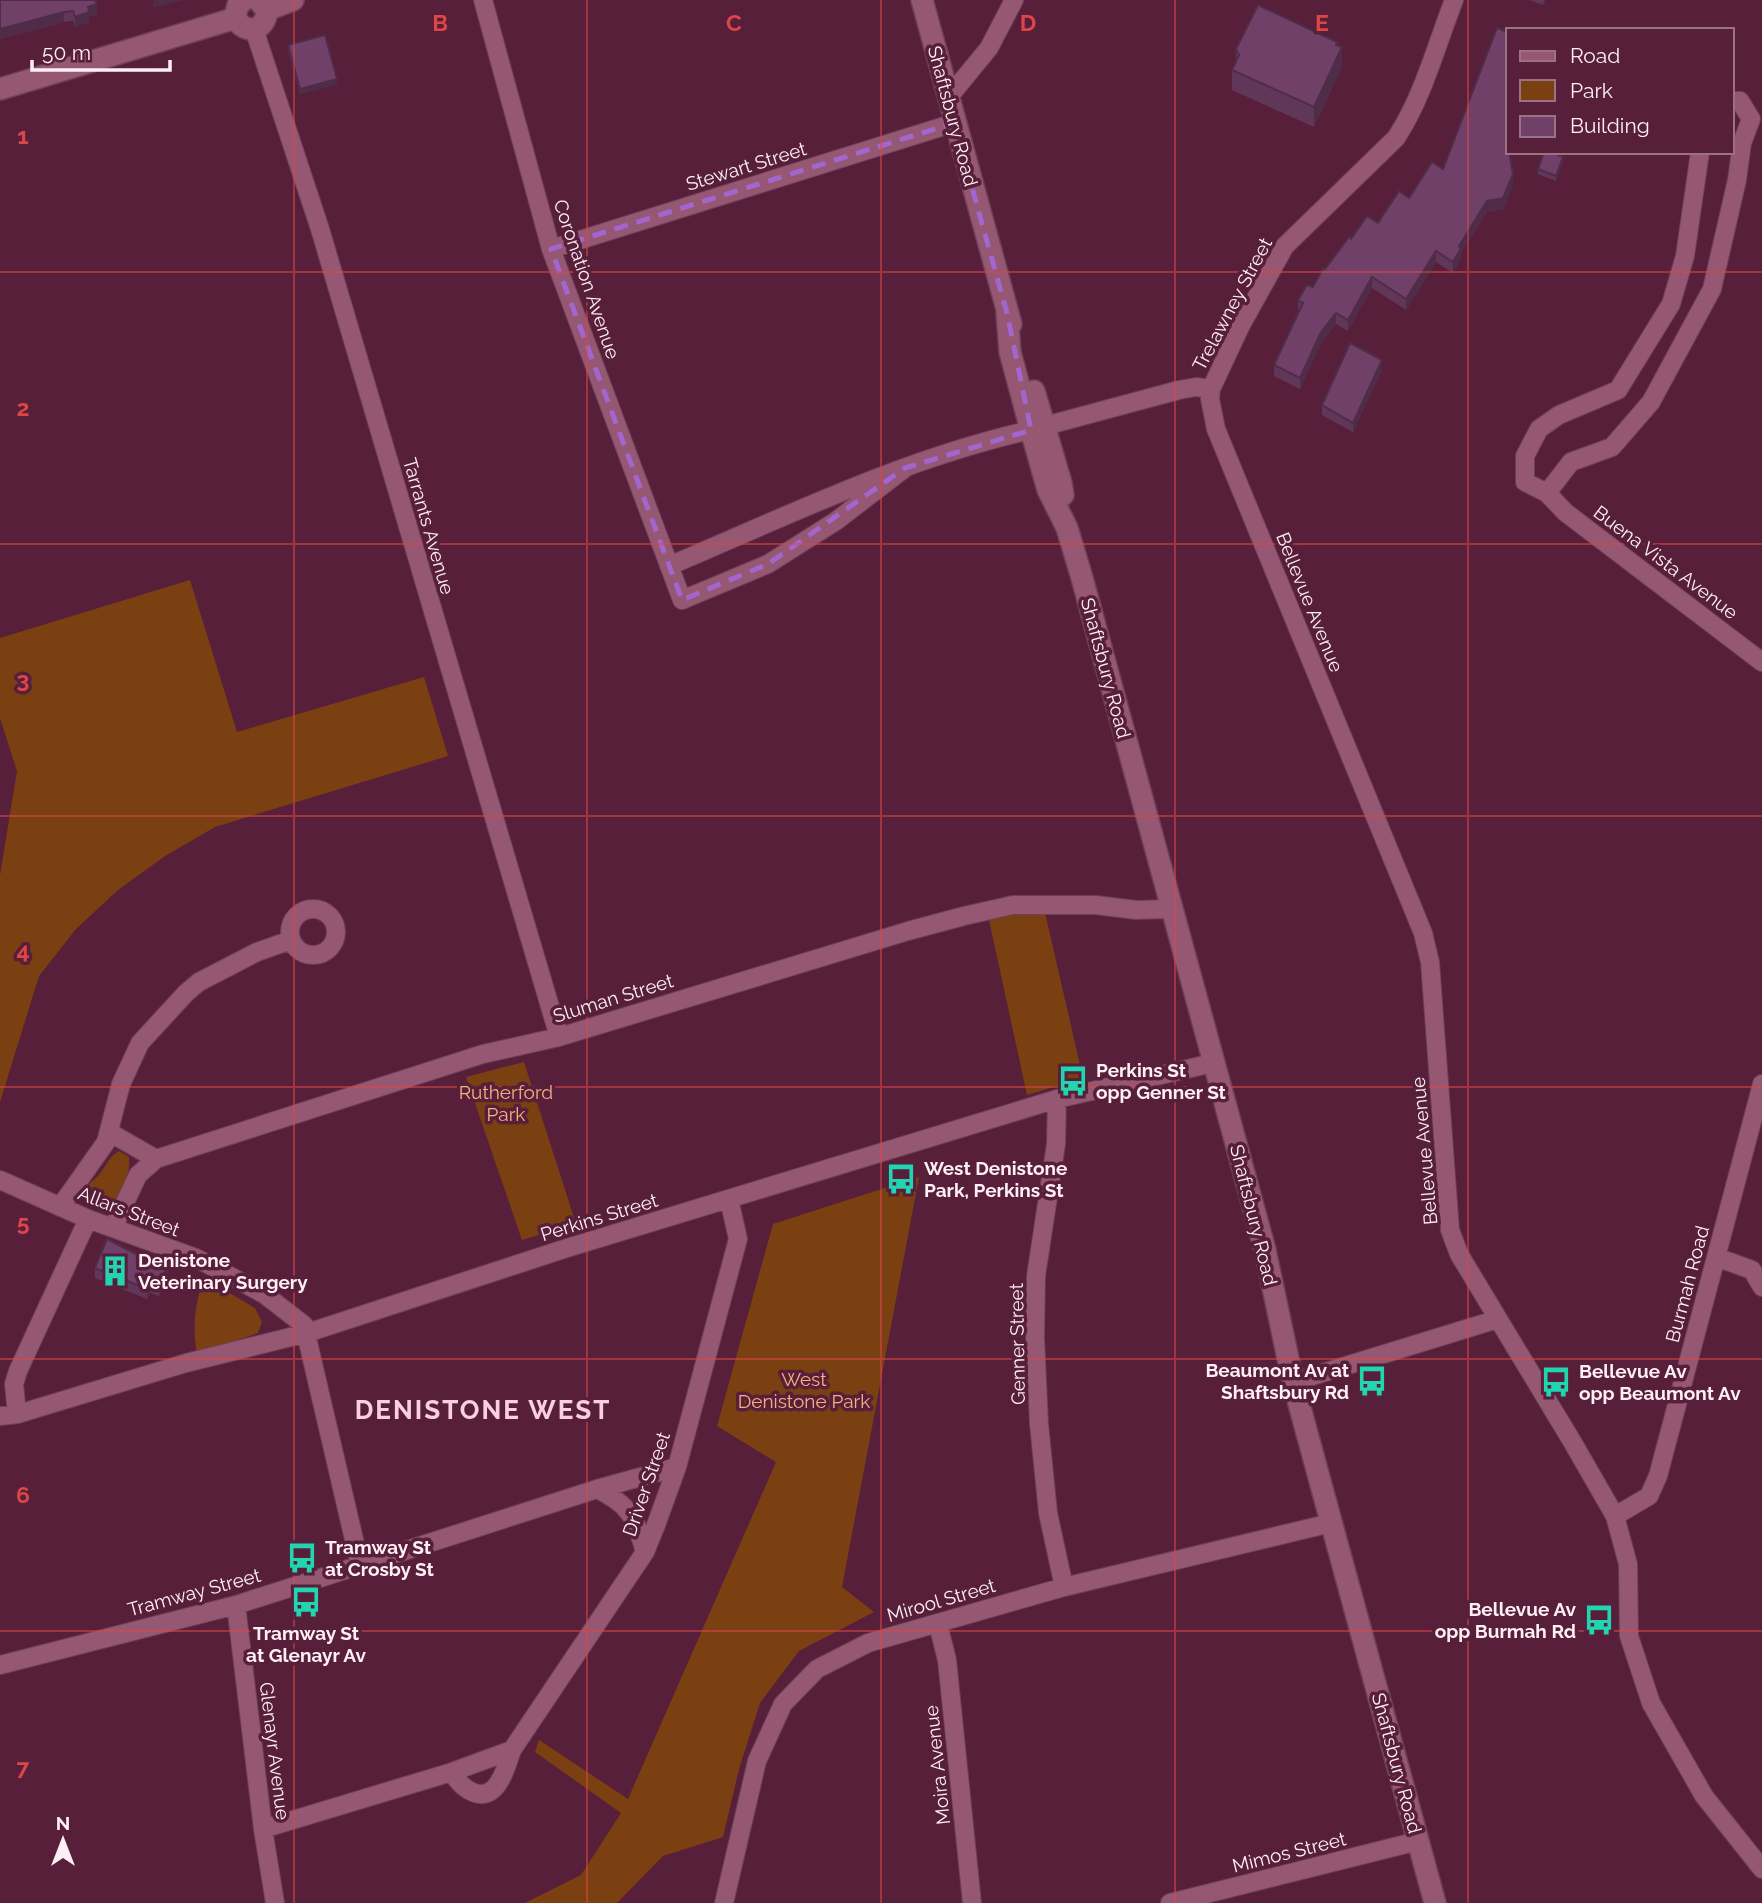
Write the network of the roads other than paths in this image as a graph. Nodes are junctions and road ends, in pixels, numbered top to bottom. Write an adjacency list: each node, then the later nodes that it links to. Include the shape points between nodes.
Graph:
1 (293, 0): 6 (street)
2 (483, 0): 13 (street, Coronation Avenue)
3 (922, 0): 9 (street, Shaftsbury Road)
4 (1014, 0): 9 (street, via 989,48)
5 (1454, 0): 14 (street, Trelawney Street, via 1405,124 1285,246)
6 (262, 5): 7 (street, via 264,23)
7 (245, 16): 8 (street); 22 (street, Tarrants Avenue, via 320,229)
8 (0, 89)
9 (948, 98): 11 (street, Shaftsbury Road)
10 (1734, 101): 17 (street, via 1740,102 1751,119 1712,289 1651,402 1612,447 1571,462)
11 (954, 122): 13 (street, Stewart Street); 15 (street, Shaftsbury Road, via 1021,349)
12 (1700, 154): 17 (street, Buena Vista Avenue, via 1685,256 1671,304 1618,390 1559,415 1539,429 1525,456 1525,482)
13 (551, 249): 18 (street, Coronation Avenue)
14 (1211, 389): 15 (street, Trelawney Street, via 1179,390); 35 (street, Bellevue Avenue, via 1216,429 1423,933 1430,962 1450,1230)
15 (1038, 428): 16 (street, Trelawney Street); 20 (street, Shaftsbury Road, via 1048,490 1067,528)
16 (905, 468): 18 (street, Trelawney Street); 18 (street, Trelawney Street, via 836,521 768,564 695,595 682,600)
17 (1547, 493): 19 (street, Buena Vista Avenue, via 1565,512)
18 (669, 566)
19 (1762, 662)
20 (1170, 909): 22 (street, Sluman Street, via 1013,905 908,931); 23 (street, Shaftsbury Road)
21 (291, 940): 26 (street, via 216,972 186,993 140,1043 121,1084)
22 (559, 1037): 27 (street, Sluman Street, via 483,1054)
23 (1213, 1063): 25 (street, Perkins Street); 37 (street, Shaftsbury Road, via 1265,1250)
24 (1762, 1084): 33 (street, Burmah Road)
25 (1057, 1099): 29 (street, Perkins Street); 45 (street, Genner Street, via 1056,1144 1036,1276 1035,1336 1048,1513)
26 (109, 1132): 27 (street); 30 (street)
27 (156, 1159): 32 (street, via 138,1175)
28 (0, 1180): 30 (street, Allars Street)
29 (729, 1199): 36 (street, Perkins Street); 39 (street, Driver Street, via 738,1239)
30 (60, 1207): 31 (street, Allars Street)
31 (88, 1219): 32 (street, Allars Street); 38 (street, via 18,1371)
32 (113, 1228): 36 (street, Allars Street, via 196,1258 264,1294 304,1325)
33 (1716, 1257): 34 (street, via 1752,1270); 41 (street, Burmah Road, via 1658,1476 1648,1496)
34 (1762, 1287)
35 (1498, 1319): 37 (street); 41 (street, Bellevue Avenue)
36 (307, 1334): 38 (street, Perkins Street, via 186,1363); 44 (street)
37 (1293, 1382): 42 (street, Shaftsbury Road)
38 (8, 1415)
39 (677, 1467): 40 (street, Tramway Street); 43 (street, Driver Street)
40 (597, 1489): 43 (street, via 624,1505); 44 (street, Tramway Street)
41 (1615, 1516): 53 (street, Bellevue Avenue, via 1628,1564 1629,1636 1651,1703 1704,1796)
42 (1331, 1523): 45 (street, Mirool Street); 52 (street, Shaftsbury Road)
43 (645, 1552): 49 (street, Driver Street)
44 (360, 1565): 46 (street, Tramway Street)
45 (1064, 1587): 47 (street, Mirool Street)
46 (236, 1605): 48 (street, Tramway Street); 51 (street, Glenayr Avenue)
47 (938, 1624): 55 (street, Mirool Street, via 868,1643 817,1669 782,1704 757,1761); 56 (street, Moira Avenue, via 947,1660)
48 (0, 1665)
49 (512, 1750): 50 (street); 50 (street, Driver Street, via 499,1782 486,1793 464,1789)
50 (452, 1772): 51 (street)
51 (263, 1829): 54 (street, Glenayr Avenue)
52 (1418, 1841): 57 (street, Mimos Street); 58 (street, Shaftsbury Road)
53 (1762, 1869)
54 (275, 1903)
55 (724, 1903)
56 (972, 1903)
57 (1170, 1903)
58 (1435, 1903)

